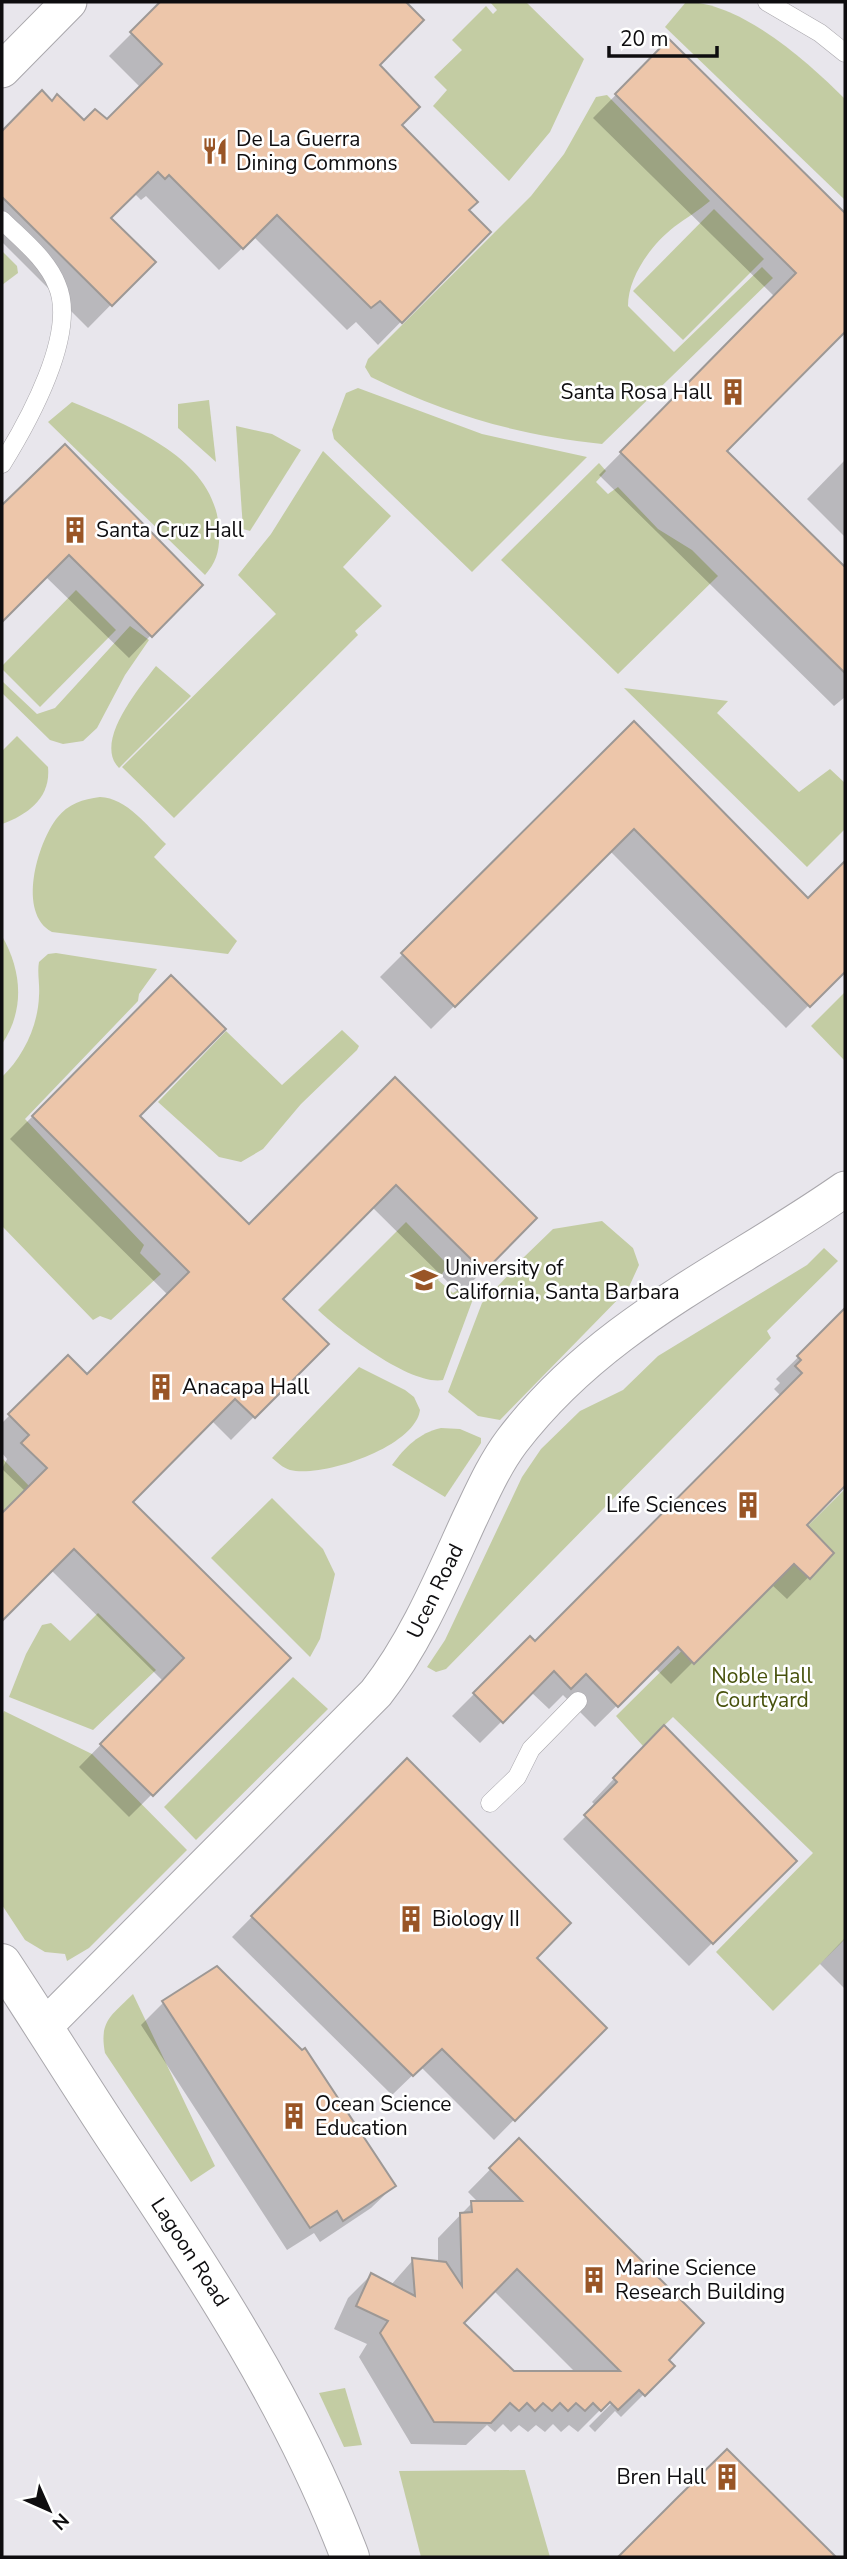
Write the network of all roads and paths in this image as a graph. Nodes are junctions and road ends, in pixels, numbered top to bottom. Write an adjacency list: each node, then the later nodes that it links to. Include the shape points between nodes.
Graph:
1 (69, 2): 4 (street)
2 (767, 2): 3 (lane)
3 (845, 53)
4 (2, 70)
5 (2, 220): 6 (lane, via 47,267 58,285 63,309 44,383)
6 (2, 464)
7 (845, 1188): 11 (street, Ucen Road, via 652,1309 592,1357 539,1409 494,1468 405,1652 382,1685)
8 (578, 1701): 9 (lane, via 531,1749 517,1777)
9 (490, 1803)
10 (2, 1963): 11 (street, Lagoon Road)
11 (43, 2028): 12 (street, Lagoon Road, via 204,2271 266,2374 314,2468)
12 (349, 2557)

